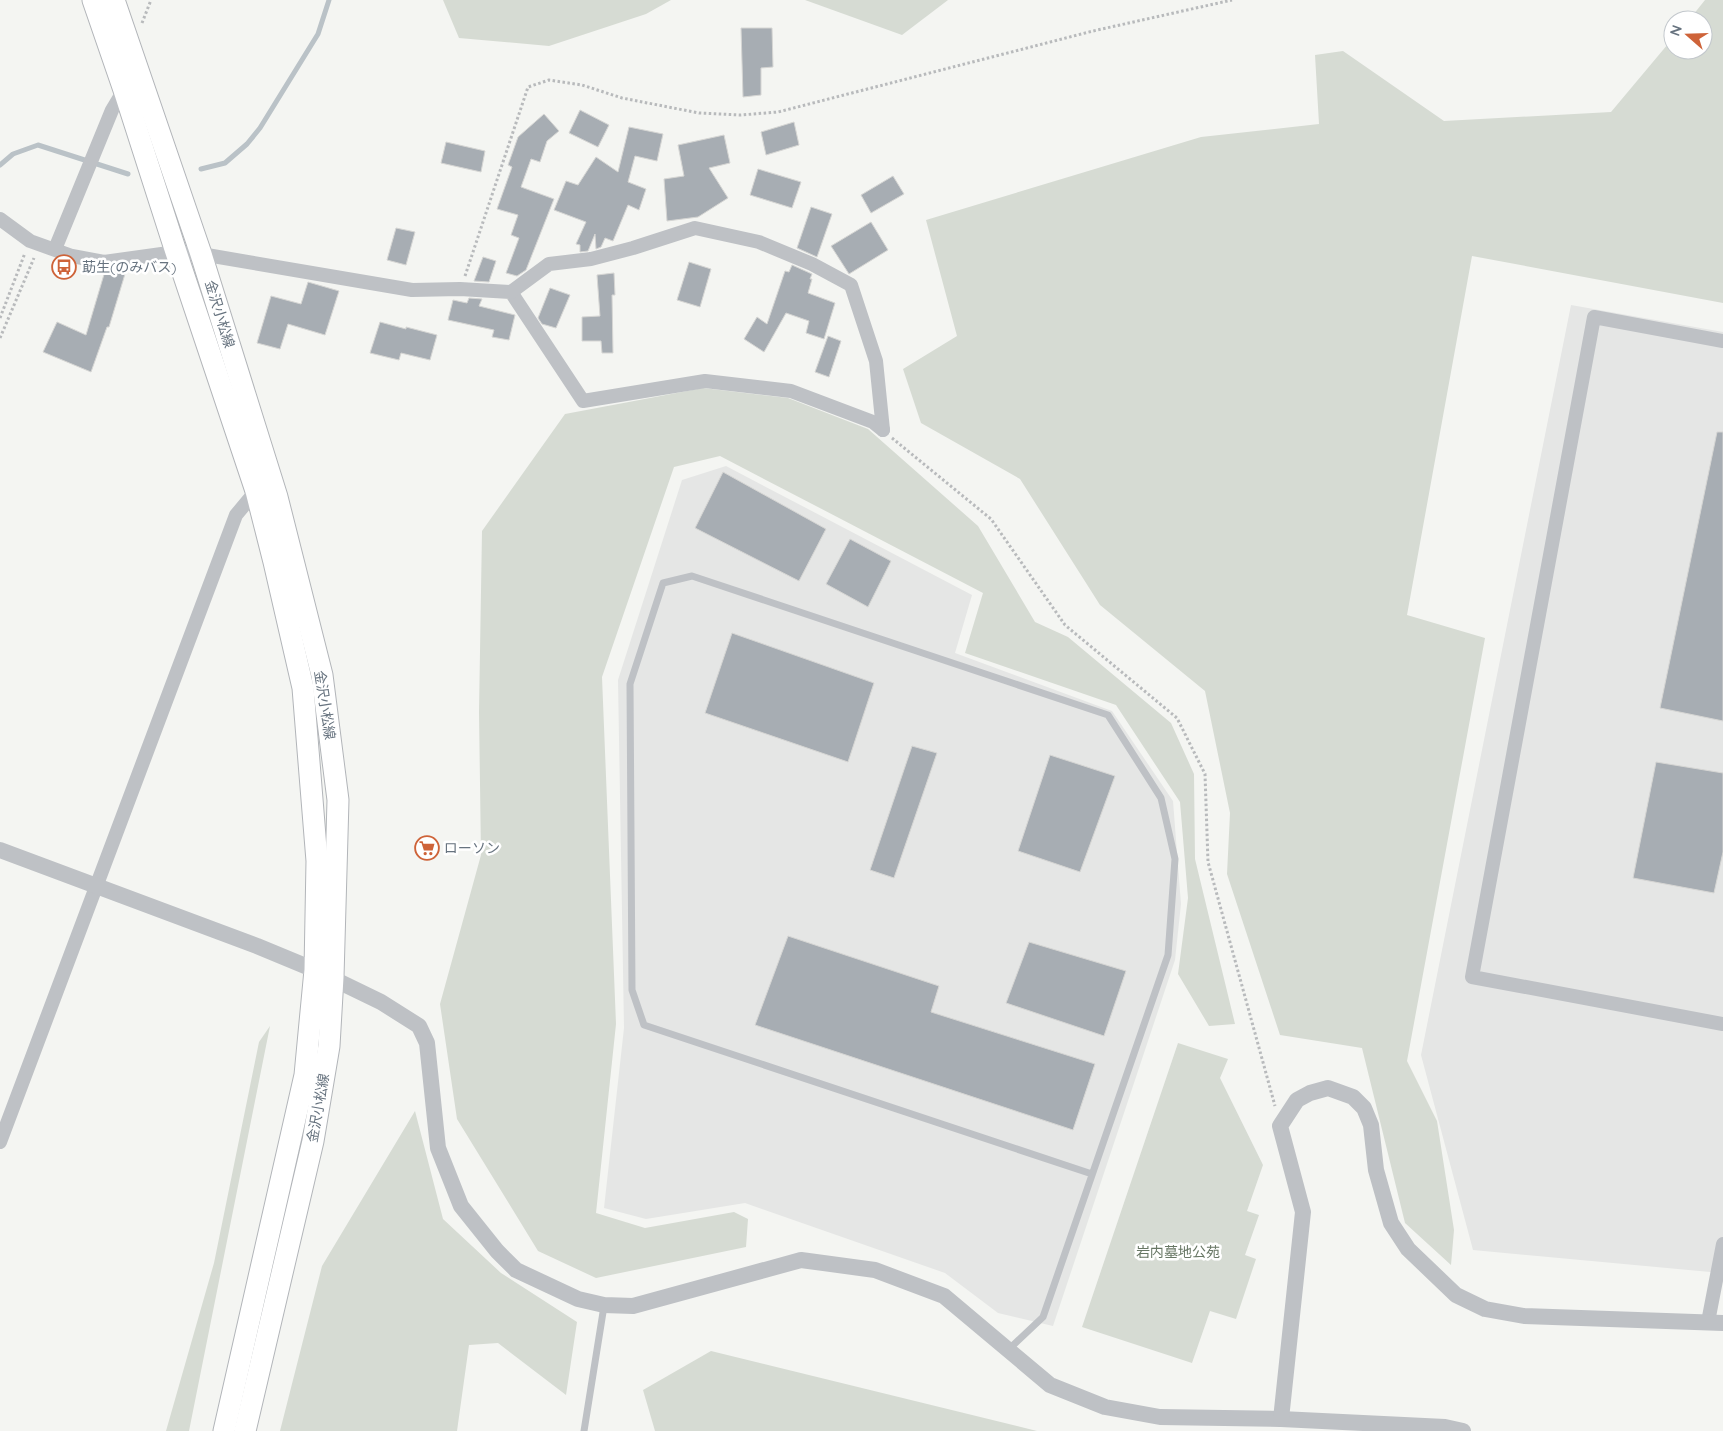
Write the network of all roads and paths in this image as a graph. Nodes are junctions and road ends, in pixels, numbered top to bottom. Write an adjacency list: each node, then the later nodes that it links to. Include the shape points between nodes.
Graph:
1 (93, 0): 6 (main road, 金沢小松線)
2 (114, 0): 11 (main road, 金沢小松線)
3 (151, 0): 5 (path)
4 (1232, 0): 12 (path, via 1094,31 778,112 741,115 699,113 549,80 528,87)
5 (141, 26)
6 (124, 90): 9 (street, via 112,110); 10 (main road, 金沢小松線)
7 (0, 219): 8 (street)
8 (35, 242): 9 (street); 14 (path); 15 (path)
9 (55, 249): 10 (street, via 104,262)
10 (176, 252): 11 (street); 17 (main road, 金沢小松線)
11 (201, 254): 12 (street, via 412,290); 20 (main road, 金沢小松線, via 277,497 322,675 338,800)
12 (460, 289): 13 (street)
13 (511, 292): 13 (street, via 549,264 591,259 695,228 758,242 812,264 851,285 876,361 883,430 873,422 790,390 705,381 583,400)
14 (0, 318)
15 (0, 338)
16 (1723, 341): 21 (street, via 1594,317 1472,977)
17 (256, 491): 19 (street, via 236,516); 20 (main road, 金沢小松線, via 303,688)
18 (0, 850): 19 (street)
19 (96, 886): 20 (street); 22 (street)
20 (324, 973): 25 (street, via 419,1026 426,1043 438,1148 461,1206 497,1251 516,1270 578,1298); 29 (main road, 金沢小松線, via 305,1075); 30 (main road, 金沢小松線, via 329,1046 313,1141)
21 (1723, 1024)
22 (0, 1142)
23 (1092, 1174): 23 (lane, via 1168,955 1175,859 1162,798 1108,715 692,576 663,583 630,684 632,990 644,1025); 27 (lane, via 1043,1317)
24 (1723, 1244): 26 (street)
25 (604, 1305): 27 (street, via 633,1306 801,1260 875,1270 944,1296); 31 (lane)
26 (1716, 1323): 28 (street, via 1524,1316 1486,1309 1456,1295 1408,1249 1391,1223 1376,1170 1371,1125 1364,1108 1353,1097 1328,1088 1297,1100 1280,1126 1303,1212)
27 (1008, 1350): 28 (street, via 1050,1385 1105,1407 1160,1417)
28 (1282, 1419): 32 (street, via 1445,1426)
29 (224, 1431)
30 (245, 1431)
31 (584, 1431)
32 (1462, 1431)

